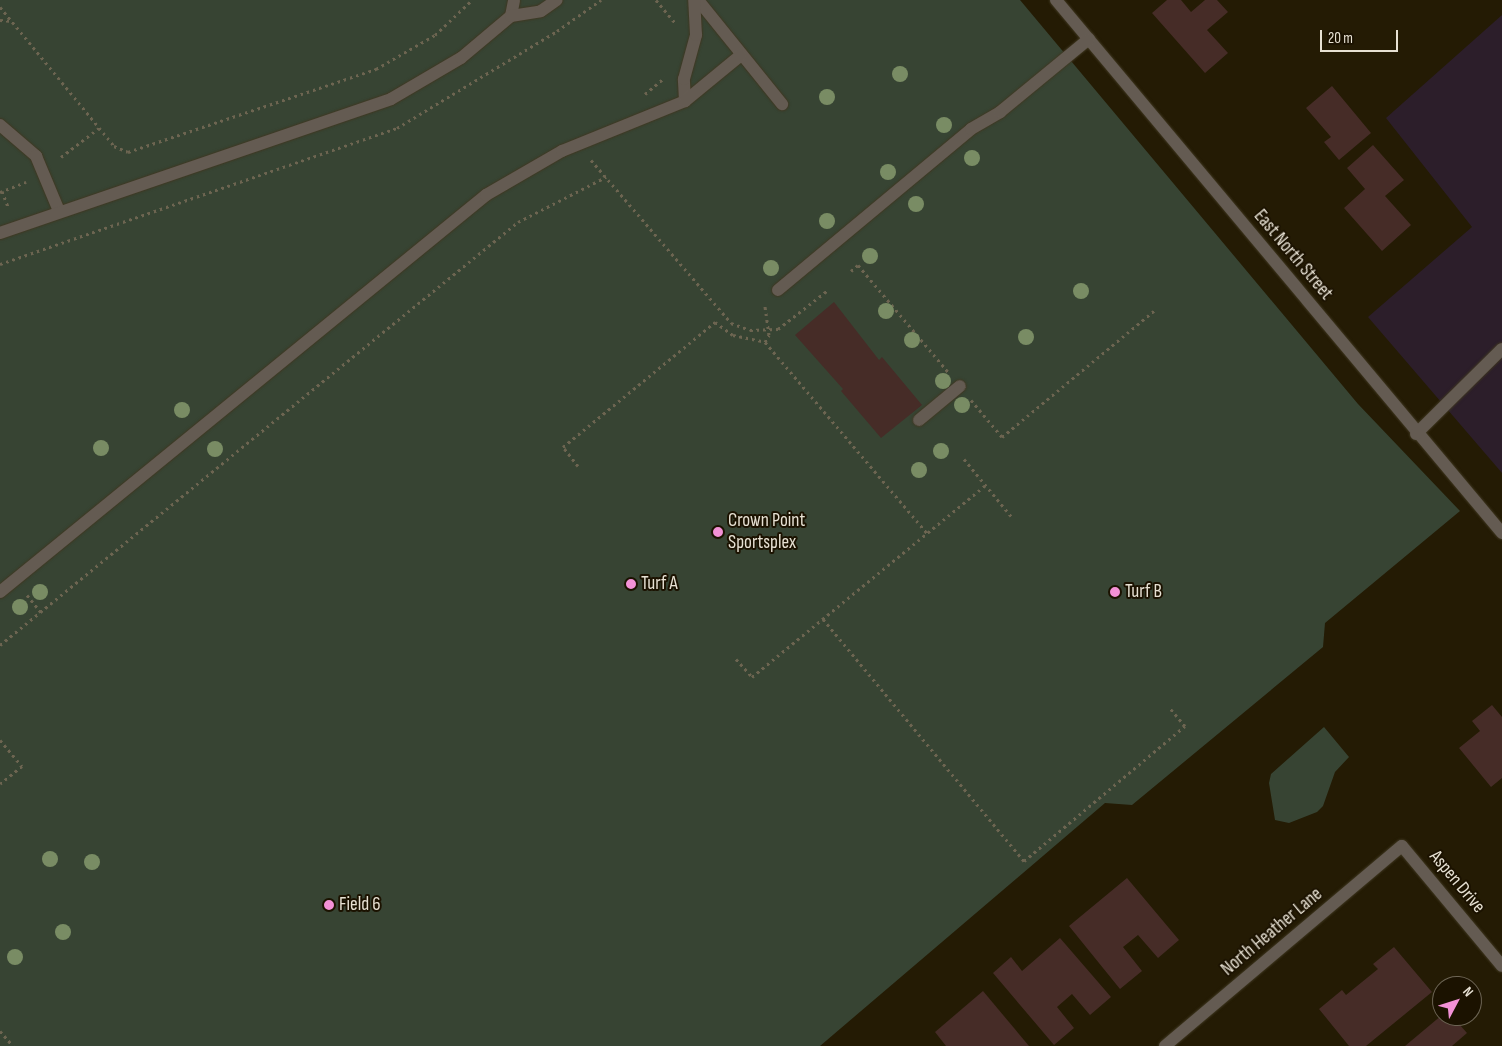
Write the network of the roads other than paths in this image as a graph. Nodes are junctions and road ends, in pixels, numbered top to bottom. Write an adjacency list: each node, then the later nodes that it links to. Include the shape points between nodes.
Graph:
1 (514, 0): 5 (street)
2 (558, 0): 5 (street, via 541,11)
3 (696, 0): 7 (street); 8 (street, via 696,35 684,79)
4 (1056, 0): 6 (street, East North Street)
5 (511, 16): 11 (street, via 461,58 391,100)
6 (1089, 39): 13 (street, via 1000,112 972,129); 17 (street, East North Street)
7 (741, 55): 8 (street); 9 (street)
8 (685, 100): 19 (street, via 562,151 486,195)
9 (782, 104)
10 (0, 125): 11 (street, via 36,156)
11 (59, 211): 12 (street)
12 (0, 233)
13 (778, 290)
14 (1502, 349): 17 (street)
15 (960, 386): 16 (street)
16 (919, 420)
17 (1416, 434): 18 (street, East North Street)
18 (1502, 533)
19 (0, 592)
20 (1402, 846): 21 (street, Aspen Drive); 22 (street, North Heather Lane)
21 (1502, 966)
22 (1166, 1046)

